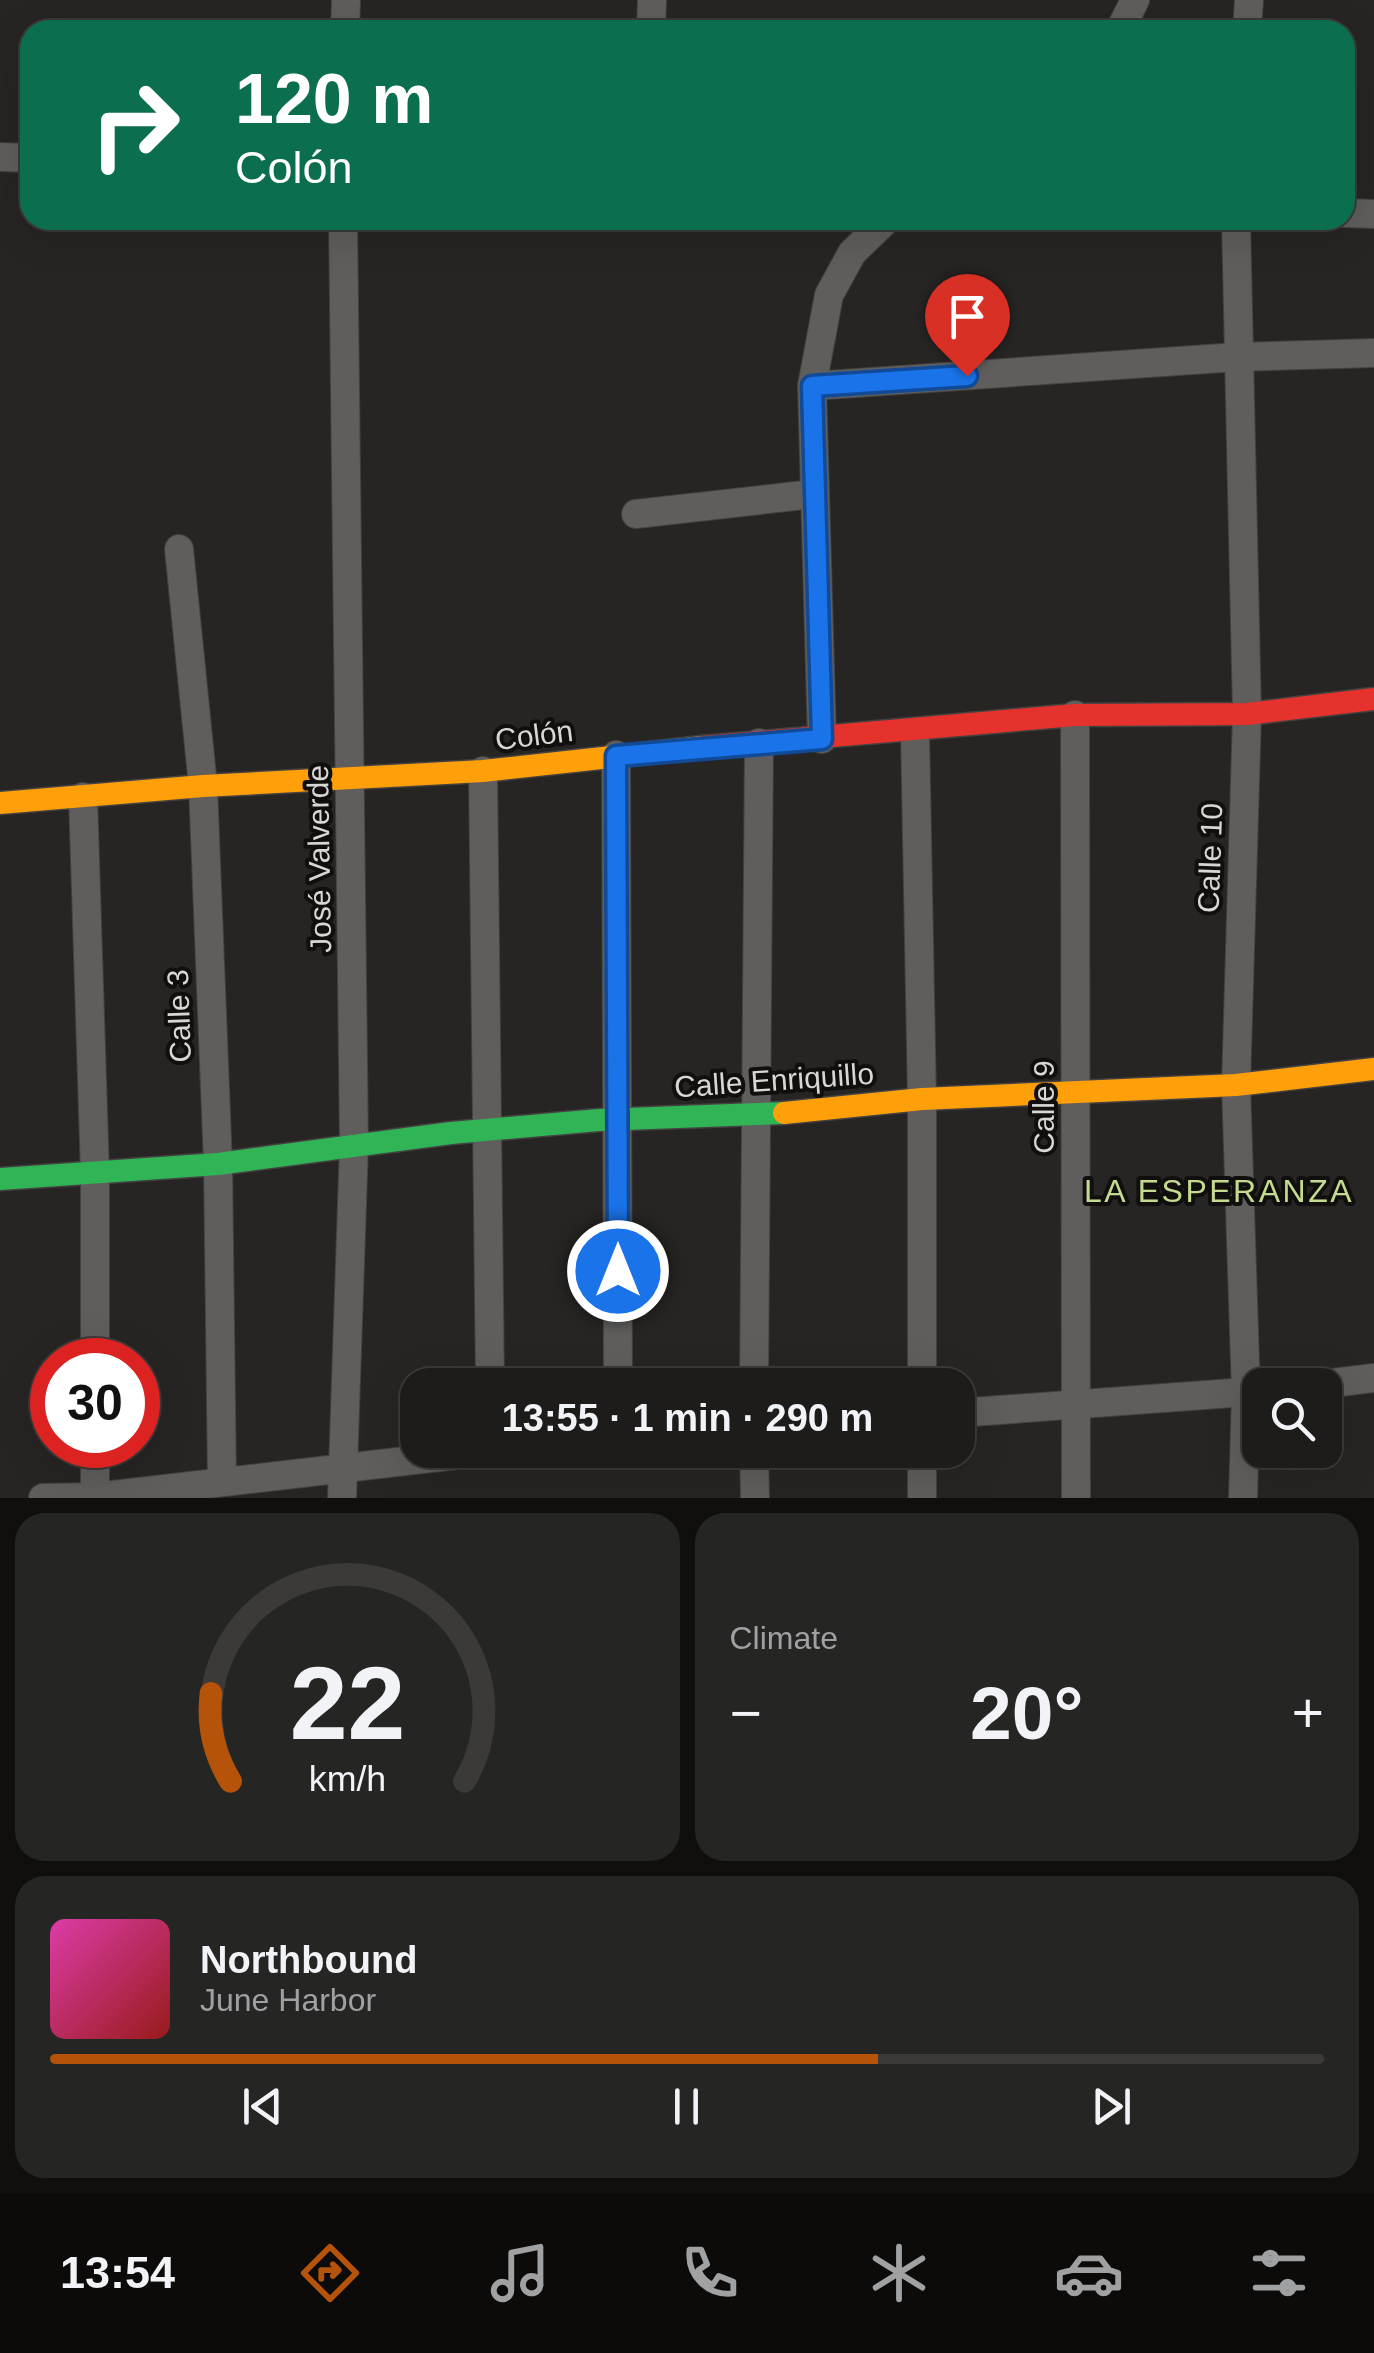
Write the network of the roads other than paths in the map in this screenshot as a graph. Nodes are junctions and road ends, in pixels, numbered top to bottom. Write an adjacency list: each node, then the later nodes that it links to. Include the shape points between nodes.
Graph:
1 (342, 230): 18 (street, José Valverde)
2 (875, 230): 6 (street, via 852,252 829,295)
3 (1236, 230): 5 (street, Calle 10)
4 (1374, 353): 5 (street)
5 (1237, 357): 6 (street); 11 (street, Calle 10)
6 (812, 386): 7 (street)
7 (813, 494): 8 (street); 14 (street)
8 (636, 514)
9 (179, 549): 19 (street, Calle 3)
10 (1374, 699): 11 (street, Colón)
11 (1247, 714): 12 (street, Colón); 23 (street, Calle 10)
12 (1075, 715): 13 (street, Colón); 24 (street, Calle 9)
13 (915, 732): 14 (street, Colón); 25 (street)
14 (822, 739): 15 (street, Colón)
15 (759, 742): 16 (street, Colón); 26 (street)
16 (616, 756): 17 (street, Colón); 27 (street)
17 (483, 770): 18 (street, Colón); 28 (street)
18 (351, 780): 19 (street, Colón); 29 (street, José Valverde)
19 (203, 786): 20 (street, Colón); 30 (street, Calle 3)
20 (83, 796): 21 (street, Colón); 31 (street)
21 (0, 803)
22 (1374, 1069): 23 (street, Calle Enriquillo)
23 (1236, 1085): 24 (street, Calle Enriquillo); 38 (street, Calle 10)
24 (1076, 1093): 25 (street, Calle Enriquillo); 42 (street, Calle 9)
25 (922, 1100): 26 (street, Calle Enriquillo); 37 (street)
26 (756, 1116): 27 (street, Calle Enriquillo); 36 (street)
27 (618, 1120): 28 (street, Calle Enriquillo); 35 (street)
28 (489, 1129): 29 (street, Calle Enriquillo); 34 (street)
29 (354, 1145): 30 (street, Calle Enriquillo); 49 (street, José Valverde)
30 (218, 1164): 31 (street, Calle Enriquillo); 50 (street, Calle 3)
31 (94, 1174): 32 (street, Calle Enriquillo); 33 (street)
32 (0, 1179)
33 (95, 1338)
34 (490, 1368)
35 (618, 1368)
36 (754, 1368)
37 (922, 1368)
38 (1252, 1368)
39 (1374, 1378): 40 (street)
40 (1342, 1382)
41 (1242, 1393): 42 (street)
42 (1074, 1407): 43 (street); 56 (street, Calle 9)
43 (975, 1412)
44 (400, 1461): 49 (street)
45 (95, 1468): 51 (street)
46 (754, 1468): 54 (street)
47 (922, 1468): 55 (street)
48 (1246, 1468): 57 (street, Calle 10)
49 (340, 1469): 50 (street); 53 (street, José Valverde)
50 (222, 1482): 51 (street)
51 (95, 1497): 52 (street)
52 (43, 1498)
53 (342, 1498)
54 (755, 1498)
55 (922, 1498)
56 (1076, 1498)
57 (1243, 1498)

